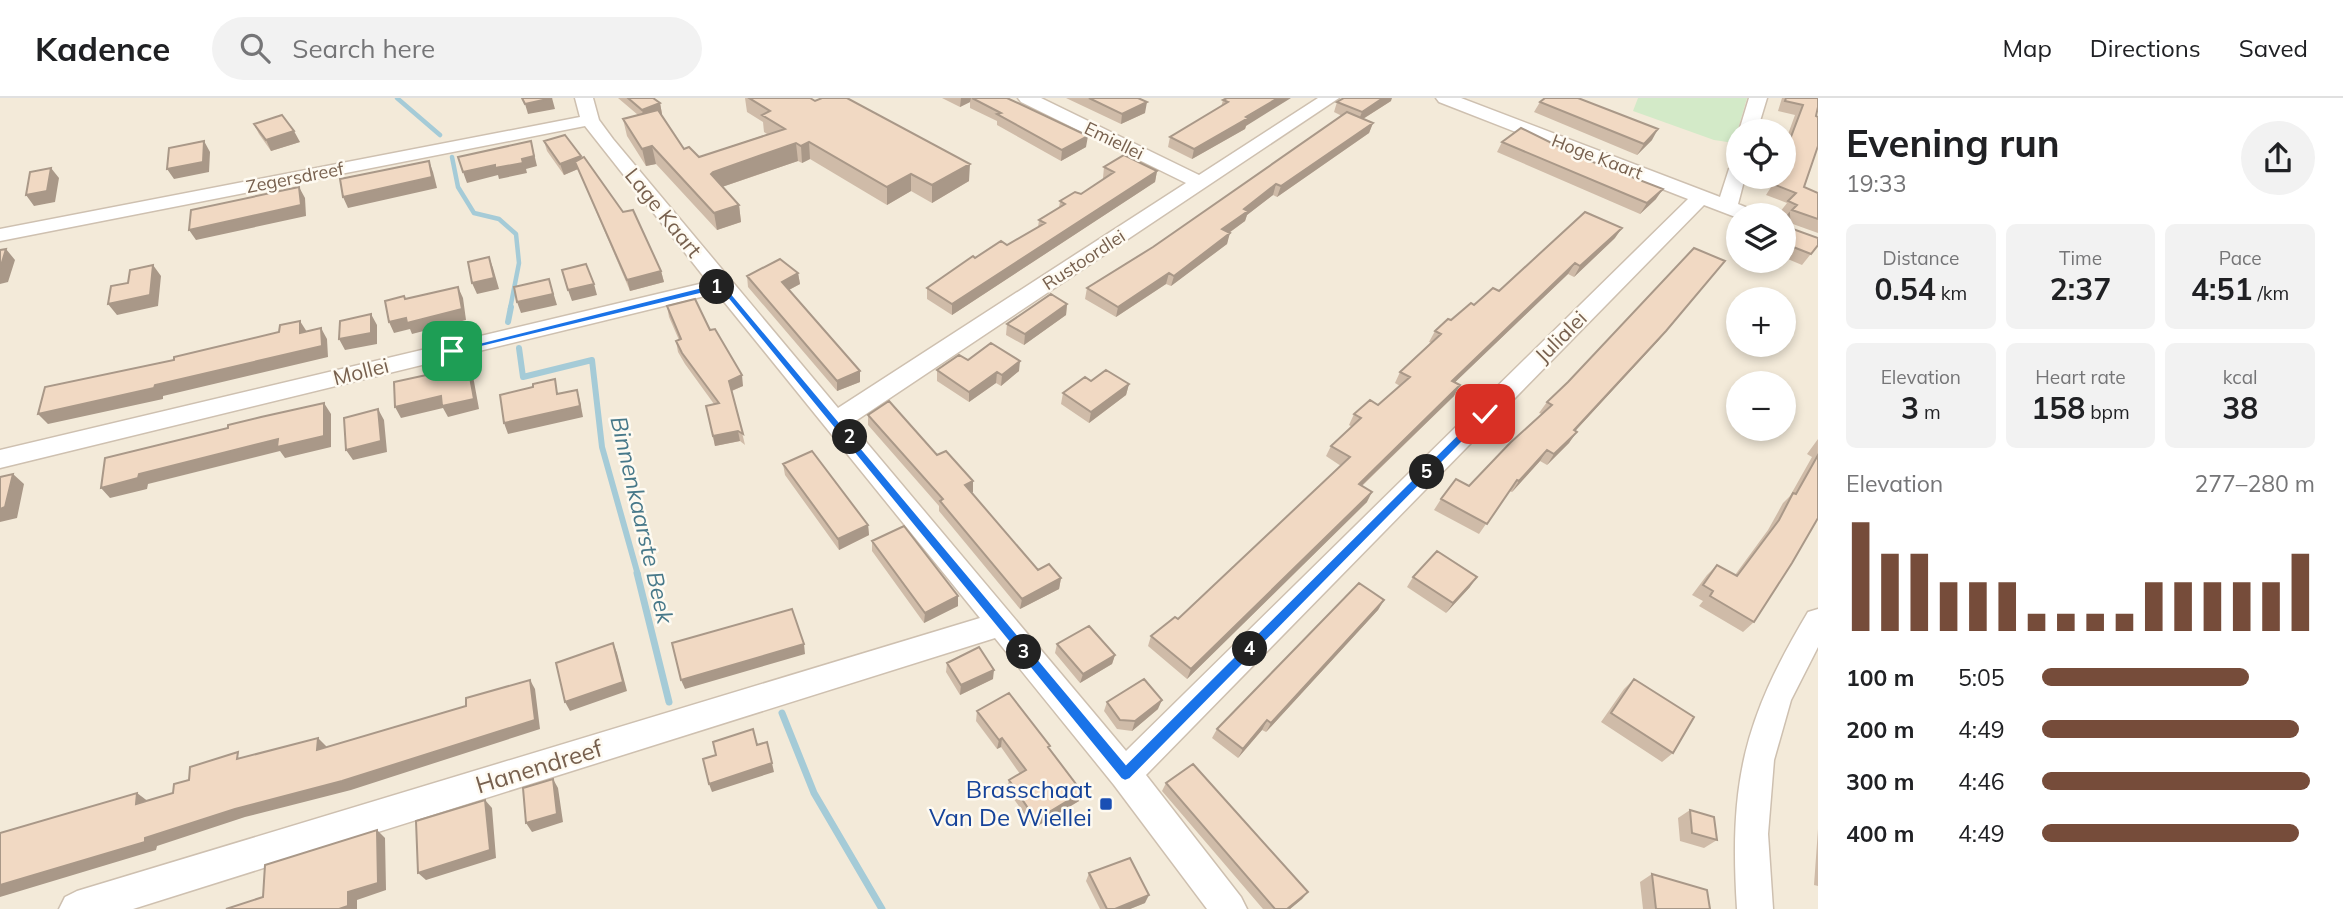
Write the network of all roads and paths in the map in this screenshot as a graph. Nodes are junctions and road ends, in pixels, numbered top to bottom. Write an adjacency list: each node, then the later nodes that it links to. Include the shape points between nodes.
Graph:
1 (584, 98): 7 (street, Lage Kaart)
2 (1027, 98): 8 (street, Emiellei)
3 (1330, 98): 8 (street, Rustoordlei)
4 (1445, 98): 9 (street, Hoge Kaart)
5 (1758, 98): 6 (street)
6 (1752, 119)
7 (590, 120): 11 (street, Zegersdreef); 12 (street, Lage Kaart)
8 (1201, 183): 13 (street, Rustoordlei)
9 (1701, 197): 10 (street, Hoge Kaart); 17 (street, Julialei)
10 (1726, 207)
11 (0, 236)
12 (722, 285): 13 (street, Lage Kaart); 14 (street, Mollei)
13 (837, 421): 16 (street, Lage Kaart)
14 (0, 459)
15 (1818, 621): 20 (street, via 1772,711 1761,745 1751,825)
16 (1001, 624): 17 (street, Lage Kaart); 18 (street, Hanendreef)
17 (1125, 774): 19 (street, Lage Kaart)
18 (77, 909)
19 (1229, 909)
20 (1755, 909)

